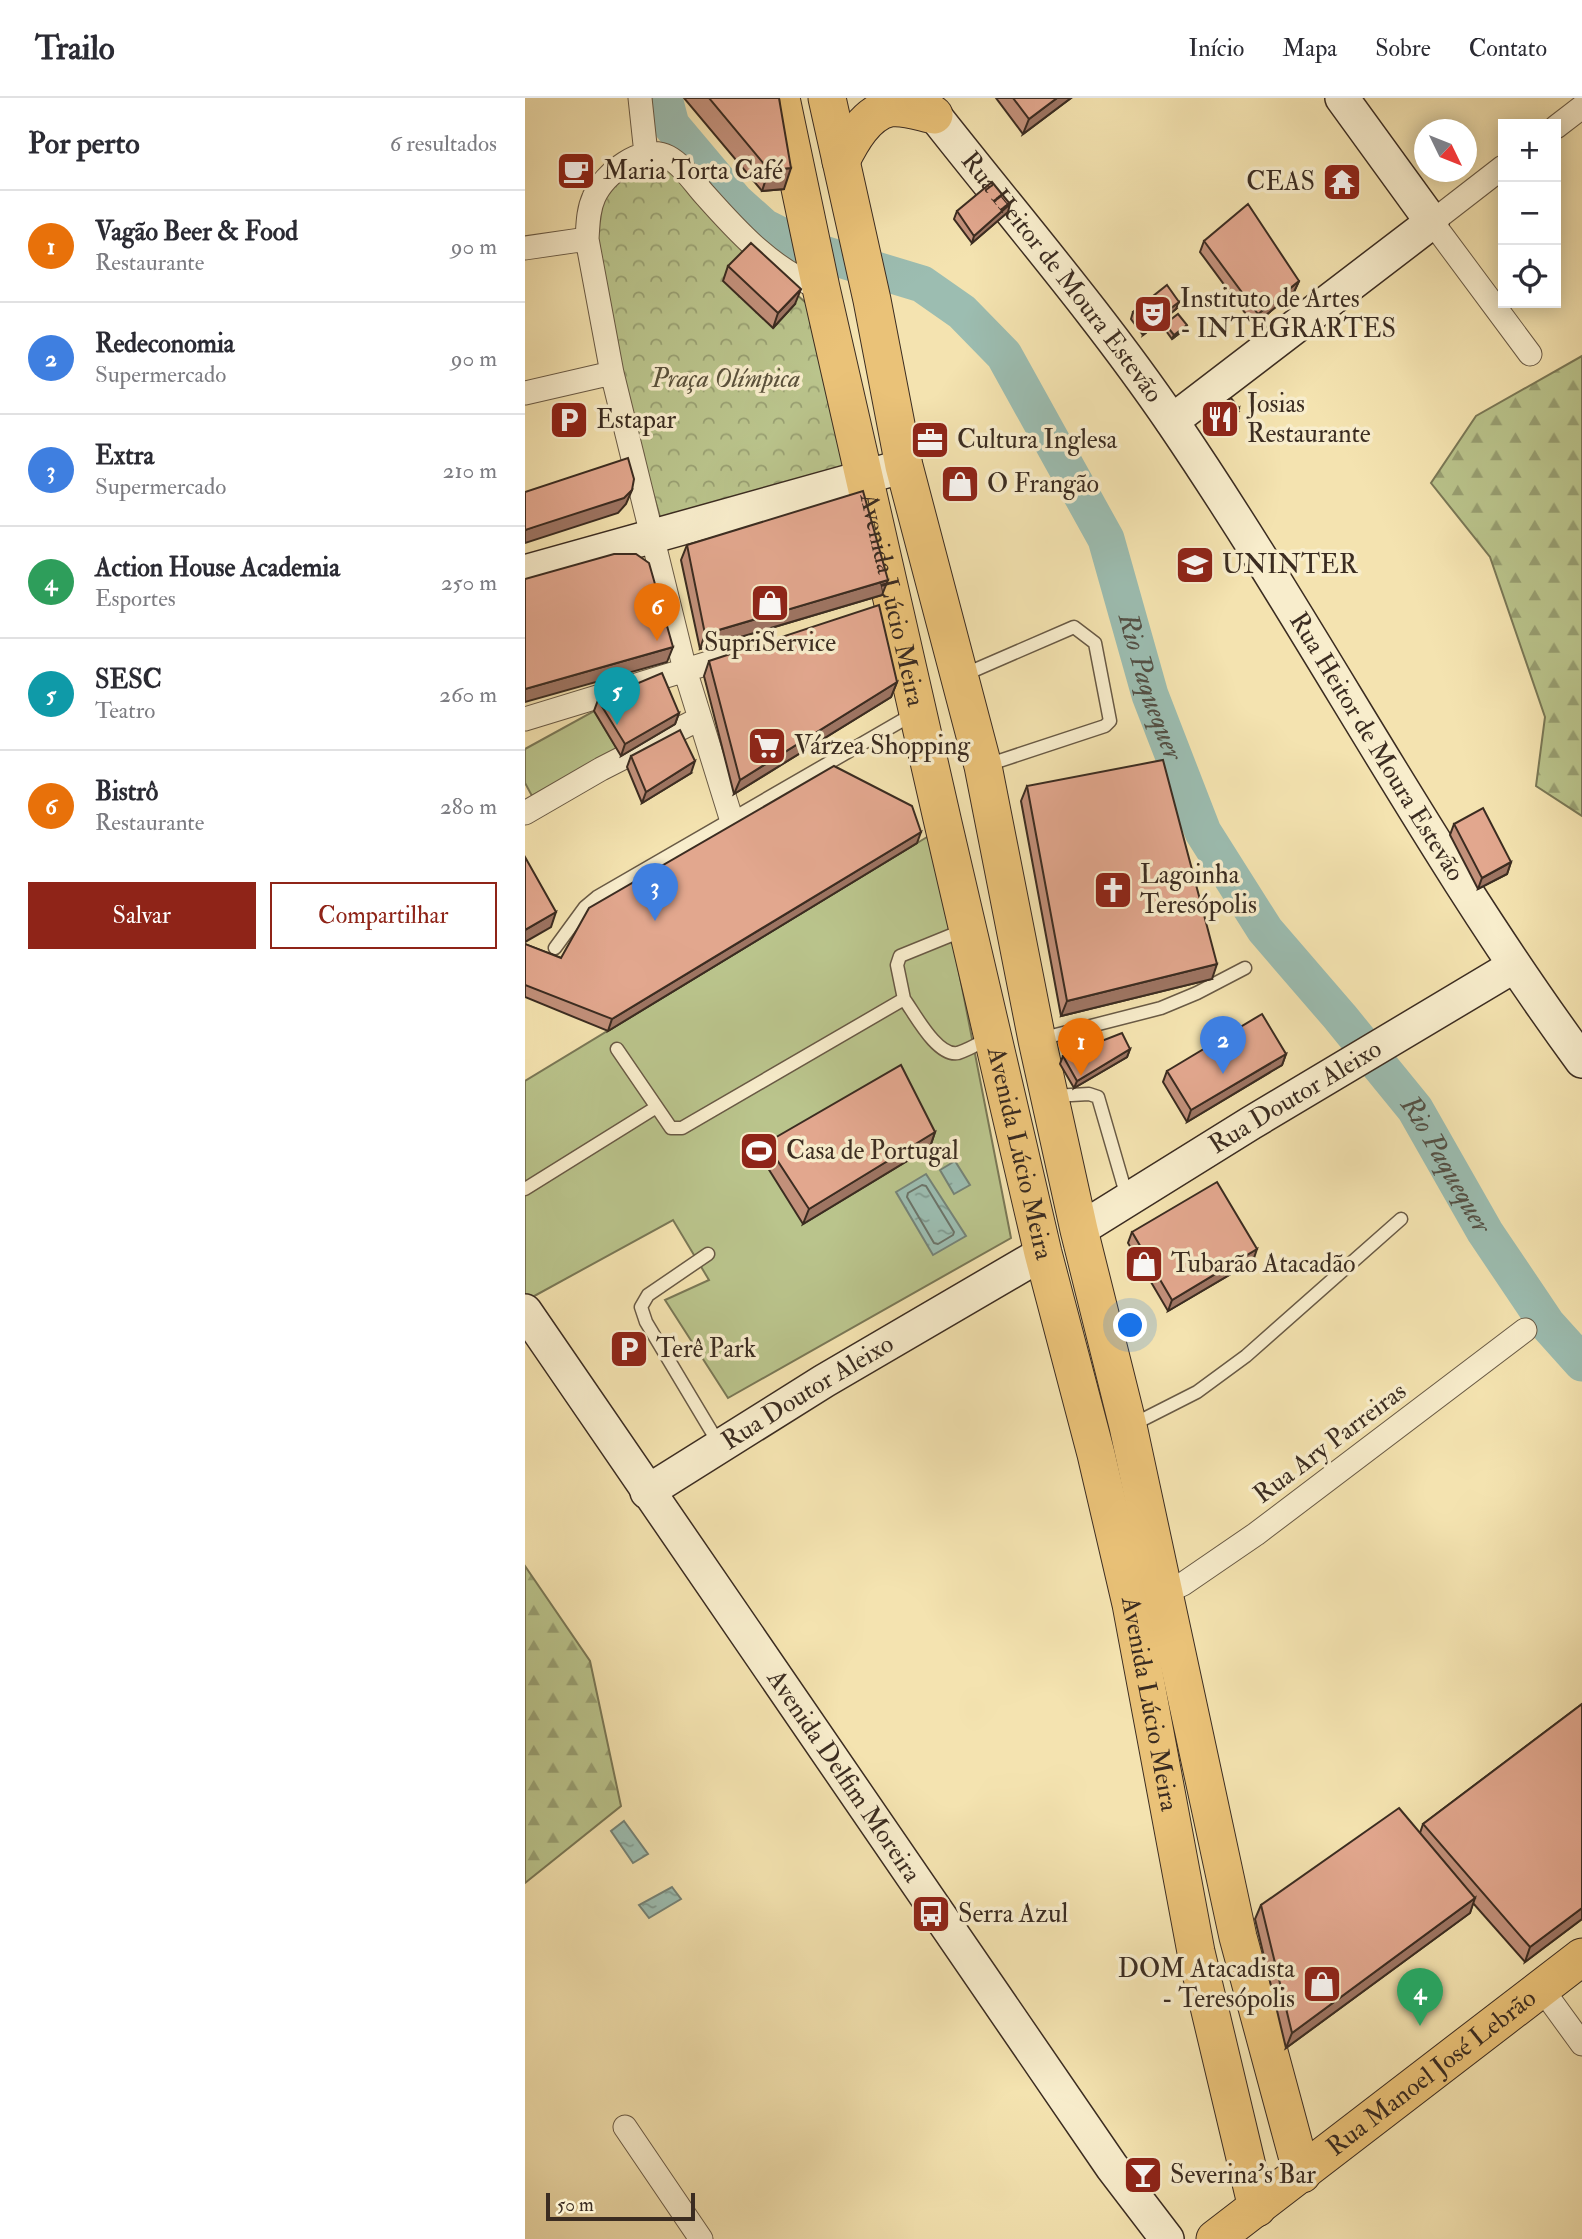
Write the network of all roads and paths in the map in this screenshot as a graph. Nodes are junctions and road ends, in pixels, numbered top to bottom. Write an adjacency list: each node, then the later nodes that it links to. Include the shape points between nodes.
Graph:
1 (640, 98): 8 (street)
2 (781, 98): 14 (main road, Avenida Lúcio Meira)
3 (827, 98): 9 (main road, Avenida Lúcio Meira)
4 (1342, 98): 11 (main road)
5 (928, 106): 9 (main road, via 889,108 877,114 859,131); 18 (main road, Rua Heitor de Moura Estevão, via 1019,217)
6 (1582, 107): 7 (street)
7 (1561, 123)
8 (646, 155): 12 (street, via 606,178 594,196); 14 (street, via 669,157 751,243 786,271)
9 (841, 161): 19 (main road, Avenida Lúcio Meira)
10 (1498, 171): 11 (street)
11 (1432, 222): 15 (street); 18 (main road)
12 (587, 239): 13 (street); 16 (street)
13 (525, 248)
14 (820, 280): 20 (main road, Avenida Lúcio Meira)
15 (1530, 354)
16 (612, 373): 17 (street); 21 (street)
17 (525, 393)
18 (1172, 421): 34 (main road, Rua Heitor de Moura Estevão)
19 (904, 466): 20 (main road); 25 (main road, Avenida Lúcio Meira)
20 (863, 476): 21 (main road); 26 (main road, Avenida Lúcio Meira, via 882,611)
21 (652, 535): 22 (main road); 24 (street)
22 (525, 572)
23 (764, 647): 24 (street)
24 (685, 670): 27 (street); 28 (street)
25 (961, 676): 29 (main road, Avenida Lúcio Meira); 29 (lane, via 1074,627 1095,643 1110,721)
26 (919, 711): 31 (lane); 32 (main road, Avenida Lúcio Meira)
27 (525, 719)
28 (699, 719): 30 (street); 31 (street)
29 (983, 766): 38 (main road, Avenida Lúcio Meira)
30 (525, 813)
31 (731, 818): 33 (lane, via 597,897)
32 (968, 929): 36 (lane, via 901,956 897,965); 37 (main road, Avenida Lúcio Meira)
33 (555, 948)
34 (1514, 966): 40 (main road, Rua Heitor de Moura Estevão); 44 (main road, Rua Doutor Aleixo)
35 (1245, 968): 38 (lane, via 1160,1008)
36 (904, 999): 37 (lane, via 940,1049 949,1053); 42 (lane, via 682,1128 671,1128)
37 (993, 1036): 47 (main road, Avenida Lúcio Meira)
38 (1037, 1040): 41 (main road, Avenida Lúcio Meira)
39 (617, 1049): 42 (lane)
40 (1582, 1061)
41 (1049, 1096): 44 (lane, via 1098,1097); 46 (main road, Avenida Lúcio Meira)
42 (655, 1108): 43 (lane)
43 (525, 1189)
44 (1128, 1199): 46 (main road, Rua Doutor Aleixo)
45 (1401, 1219): 51 (lane, via 1246,1356 1196,1392)
46 (1079, 1230): 51 (main road, Avenida Lúcio Meira)
47 (1043, 1253): 52 (main road, Rua Doutor Aleixo); 54 (main road, Avenida Lúcio Meira, via 1096,1454)
48 (708, 1254): 52 (lane, via 648,1295 641,1307)
49 (525, 1311): 53 (main road, Avenida Delfim Moreira)
50 (1525, 1330): 54 (street, Rua Ary Parreiras, via 1256,1534 1183,1584)
51 (1128, 1426): 54 (main road, Avenida Lúcio Meira)
52 (721, 1447): 53 (main road, Rua Doutor Aleixo)
53 (647, 1492): 64 (main road, Avenida Delfim Moreira, via 1112,2167)
54 (1148, 1599): 55 (main road, Avenida Lúcio Meira); 56 (main road, Avenida Lúcio Meira)
55 (1238, 1937): 56 (main road); 61 (main road, Avenida Lúcio Meira)
56 (1196, 1952): 62 (main road, Avenida Lúcio Meira)
57 (1582, 1957): 58 (main road, Rua Manoel José Lebrão)
58 (1542, 1989): 59 (street); 61 (main road, Rua Manoel José Lebrão)
59 (1582, 2044)
60 (625, 2127): 63 (street)
61 (1302, 2174): 62 (main road, Rua Manoel José Lebrão)
62 (1258, 2208): 65 (main road, Rua Manoel José Lebrão)
63 (701, 2239)
64 (1167, 2239)
65 (1215, 2239)

